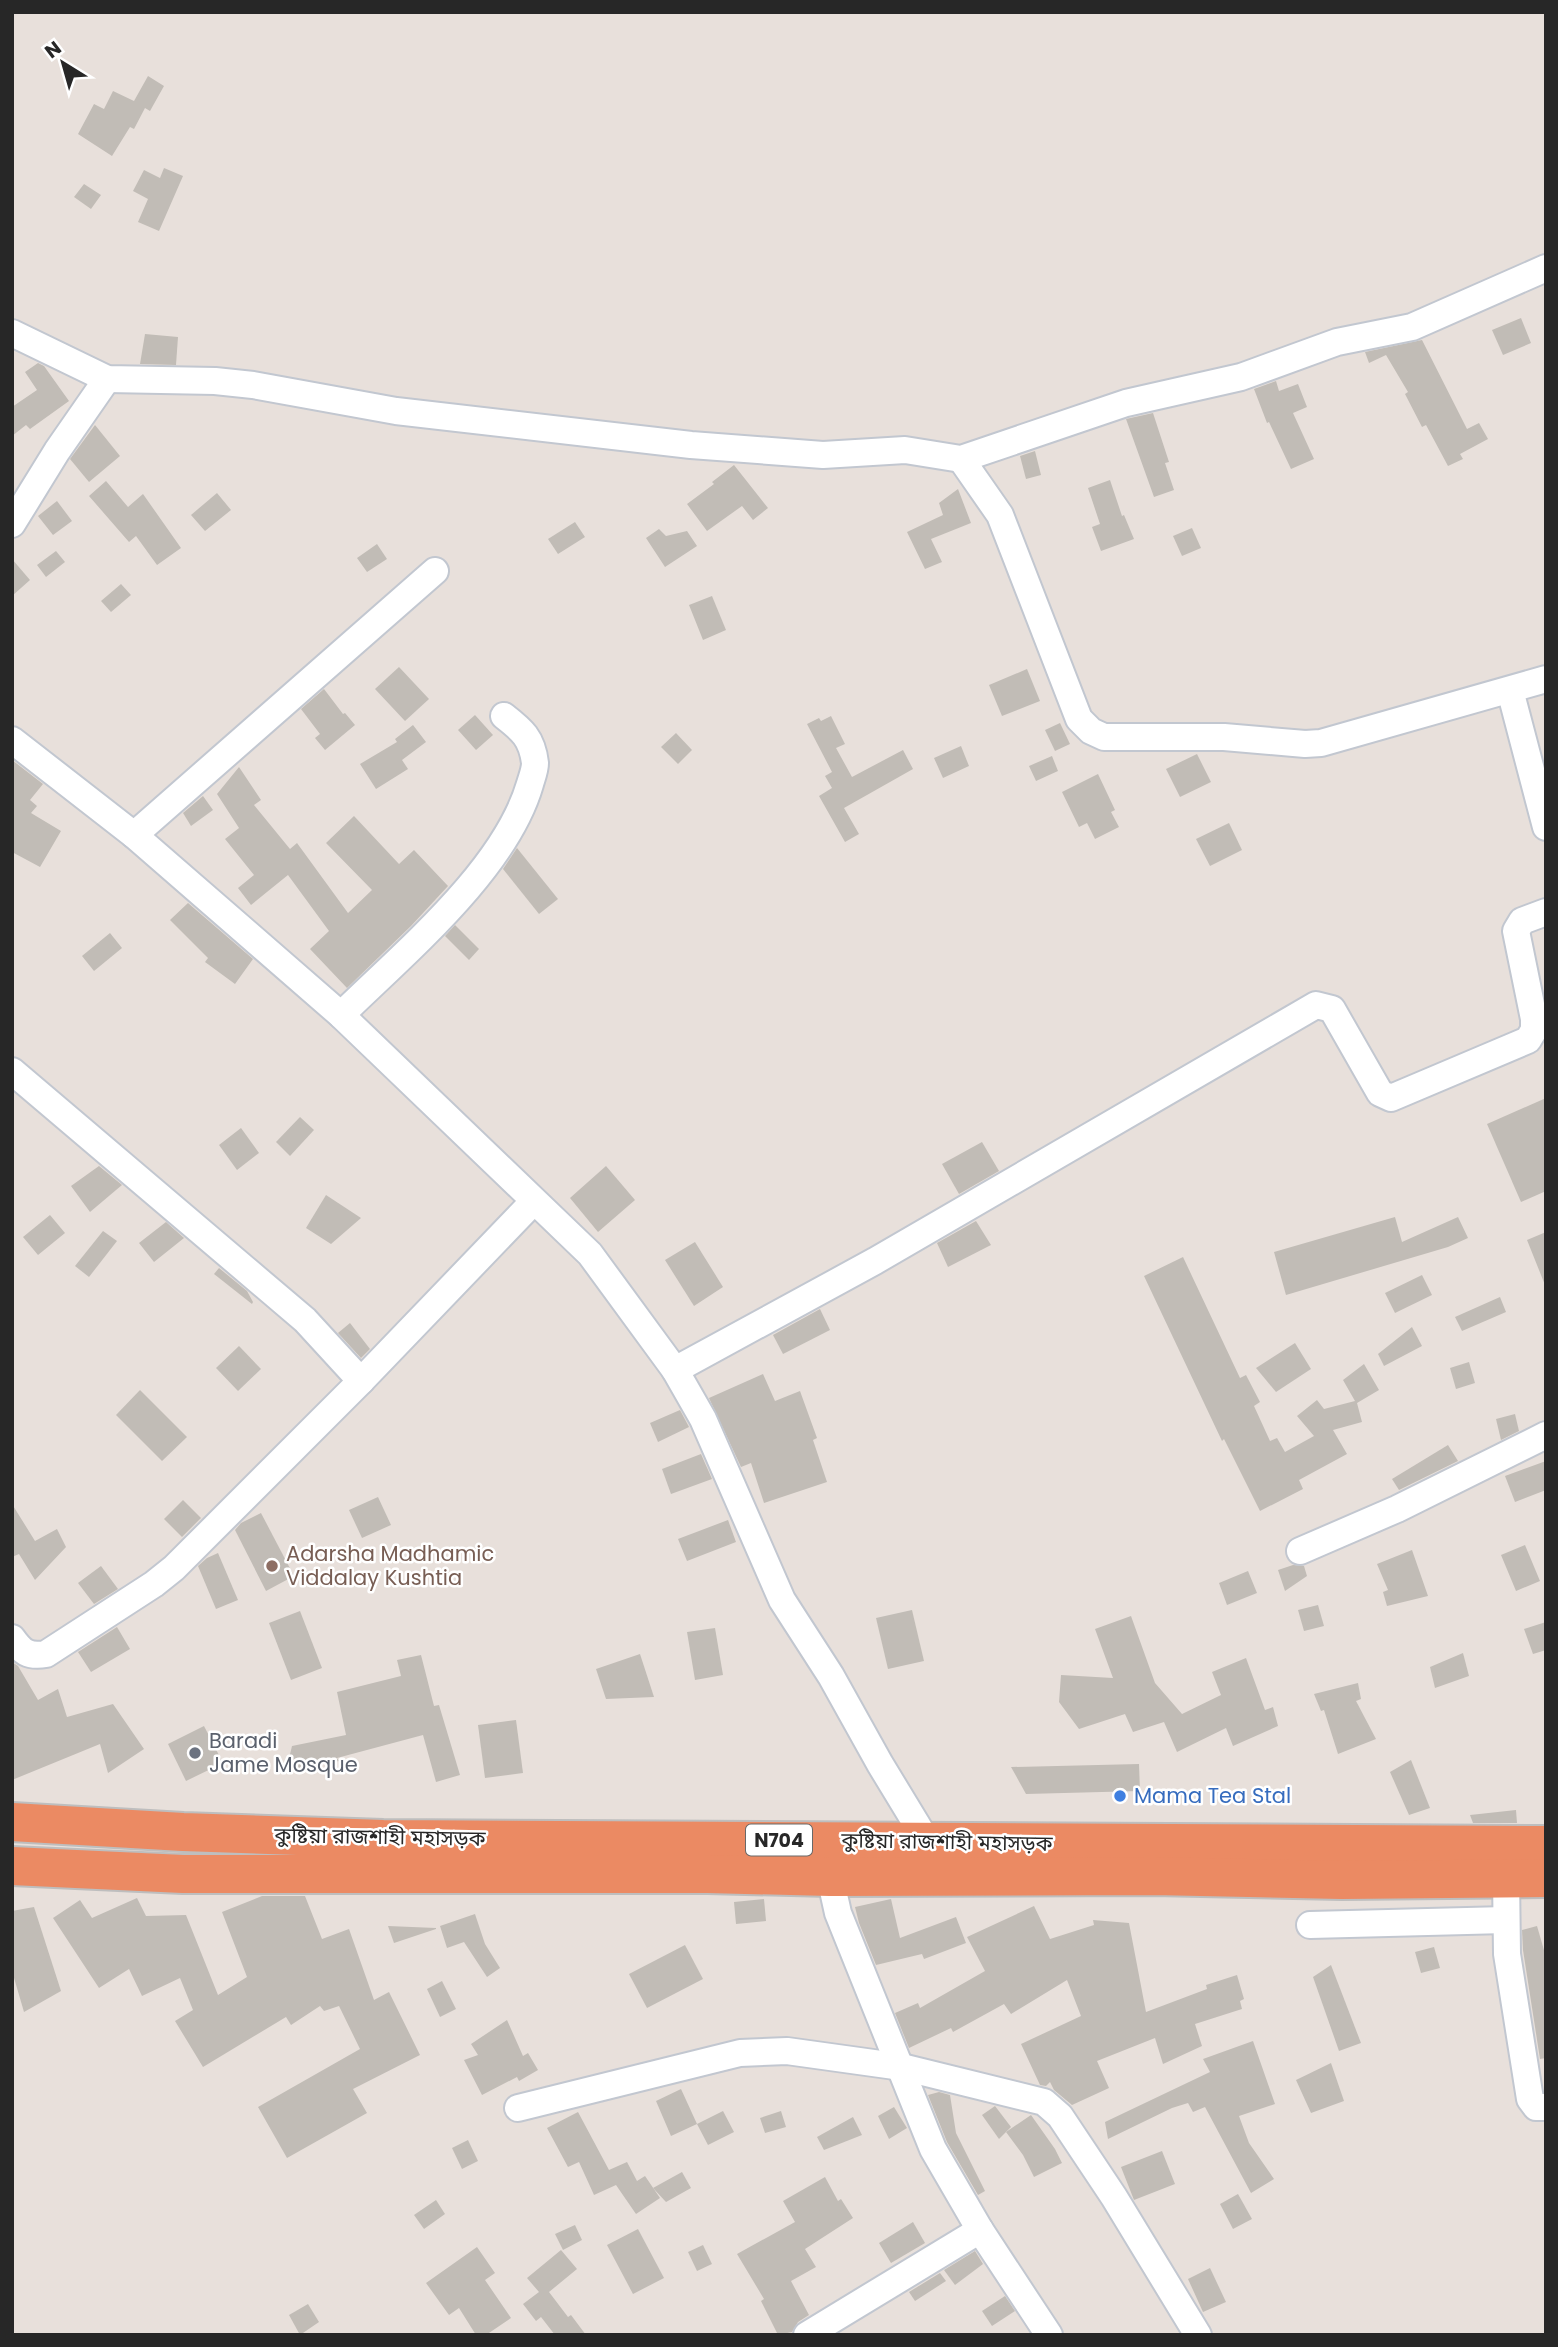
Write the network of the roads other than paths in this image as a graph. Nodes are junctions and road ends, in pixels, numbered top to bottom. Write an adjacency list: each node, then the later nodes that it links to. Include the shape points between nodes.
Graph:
1 (1546, 268): 4 (street, via 1412,327 1337,342 1241,377 1126,403)
2 (12, 333): 3 (street)
3 (107, 379): 4 (street, via 253,385 396,411 691,444 823,455 905,450); 5 (street)
4 (961, 459): 8 (street, via 1000,515 1079,719 1104,737 1321,743)
5 (12, 524)
6 (435, 571): 12 (street)
7 (1546, 679): 8 (street)
8 (1510, 690): 11 (street)
9 (504, 716): 14 (street, via 525,733 532,748 535,766 523,807 474,883)
10 (12, 740): 12 (street)
11 (1546, 827)
12 (134, 835): 14 (street)
13 (1546, 912): 17 (street, via 1522,921 1516,931 1534,1018 1528,1040 1391,1098 1380,1093 1332,1009 1316,1005 875,1261)
14 (341, 1015): 16 (street)
15 (12, 1071): 18 (street, via 305,1320)
16 (534, 1201): 17 (street, via 590,1254); 18 (street)
17 (675, 1370): 23 (street, via 702,1419 782,1600)
18 (361, 1381): 21 (street, via 154,1584 46,1654 32,1657)
19 (1546, 1435): 20 (street)
20 (1300, 1551)
21 (12, 1637)
22 (14, 1830): 25 (highway, কুষ্টিয়া রাজশাহী মহাসড়ক / N704, via 383,1839)
23 (928, 1843): 25 (highway, কুষ্টিয়া রাজশাহী মহাসড়ক / N704); 26 (highway, কুষ্টিয়া রাজশাহী মহাসড়ক / N704)
24 (1546, 1845): 26 (highway, কুষ্টিয়া রাজশাহী মহাসড়ক / N704)
25 (710, 1857): 27 (highway, কুষ্টিয়া রাজশাহী মহাসড়ক / N704, via 183,1874); 28 (highway, কুষ্টিয়া রাজশাহী মহাসড়ক / N704)
26 (1156, 1859): 28 (highway, কুষ্টিয়া রাজশাহী মহাসড়ক / N704); 29 (highway, কুষ্টিয়া রাজশাহী মহাসড়ক / N704, via 1342,1880)
27 (12, 1866)
28 (830, 1877): 33 (street, via 838,1913)
29 (1506, 1877): 30 (highway, কুষ্টিয়া রাজশাহী মহাসড়ক / N704); 31 (street)
30 (1546, 1878)
31 (1506, 1920): 32 (street); 34 (street, via 1507,1954 1530,2099 1536,2107)
32 (1310, 1926)
33 (902, 2067): 35 (street, via 787,2051 740,2053); 36 (street, via 933,2149); 39 (street, via 1044,2102 1060,2116)
34 (1546, 2107)
35 (517, 2108)
36 (980, 2230): 37 (street); 38 (street)
37 (807, 2335)
38 (1049, 2335)
39 (1198, 2335)

